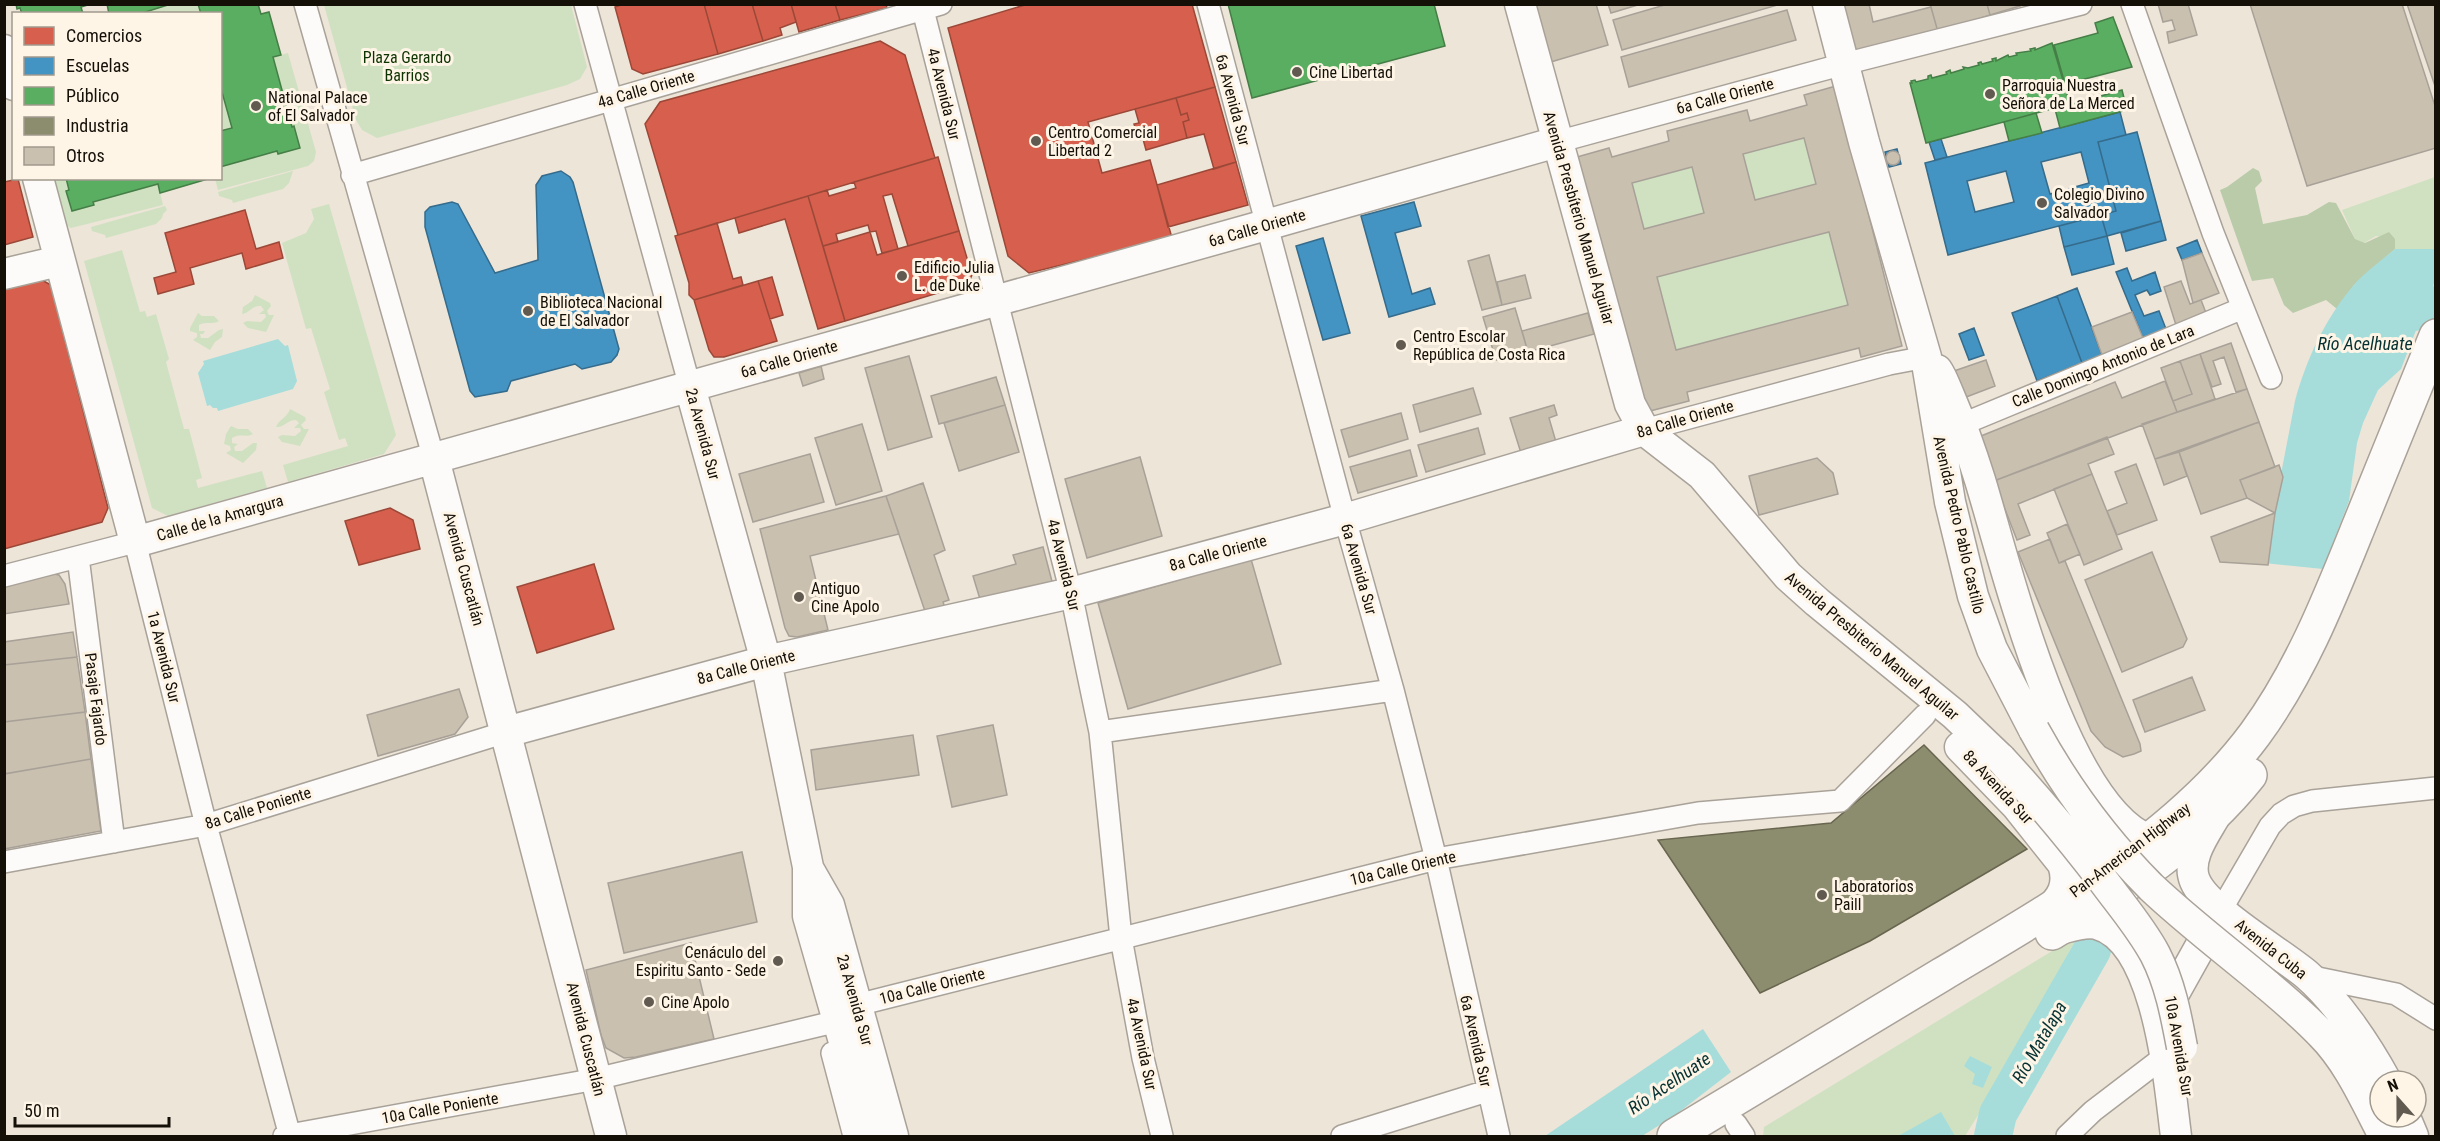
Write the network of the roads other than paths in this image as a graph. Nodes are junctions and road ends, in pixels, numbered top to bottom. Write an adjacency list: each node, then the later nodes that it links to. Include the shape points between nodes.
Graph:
1 (305, 4): 14 (street, Avenida Cuscatlán)
2 (585, 4): 12 (street, 2a Avenida Sur)
3 (1209, 4): 16 (street, 6a Avenida Sur)
4 (1520, 4): 13 (main road, Avenida Presbíterio Manuel Aguilar)
5 (1828, 4): 10 (main road, Avenida Pedro Pablo Castillo)
6 (2081, 4): 10 (street, 6a Calle Oriente)
7 (2132, 4): 20 (street)
8 (927, 6): 12 (street, 4a Calle Oriente); 19 (street, 4a Avenida Sur)
9 (4, 50): 11 (main road)
10 (1844, 64): 13 (street, 6a Calle Oriente); 22 (main road, Avenida Pedro Pablo Castillo)
11 (12, 78)
12 (609, 99): 14 (street, 4a Calle Oriente); 24 (street, 2a Avenida Sur)
13 (1557, 142): 16 (main road, 6a Calle Oriente); 27 (main road, Avenida Presbíterio Manuel Aguilar, via 1630,404)
14 (352, 175): 28 (street, Avenida Cuscatlán)
15 (39, 180): 17 (main road, 1a Avenida Sur)
16 (1266, 225): 19 (main road, 6a Calle Oriente); 29 (street, 6a Avenida Sur)
17 (59, 261): 18 (main road); 30 (main road, 1a Avenida Sur)
18 (4, 274)
19 (996, 301): 24 (main road, 6a Calle Oriente); 33 (street, 4a Avenida Sur)
20 (2243, 308): 23 (street); 26 (street, Calle Domingo Antonio de Lara)
21 (2436, 336): 34 (highway, Pan-American Highway)
22 (1926, 357): 26 (main road, Avenida Pedro Pablo Castillo, via 1939,372); 27 (street, 8a Calle Oriente, via 1889,364); 54 (main road, Avenida Pedro Pablo Castillo, bridge, via 1950,502 1973,596 1988,640 2034,730 2069,790 2110,843 2167,901)
23 (2271, 378)
24 (690, 387): 28 (main road, 6a Calle Oriente); 35 (main road, 2a Avenida Sur)
25 (2436, 391): 34 (highway, Pan-American Highway)
26 (1963, 424): 41 (main road, Avenida Pedro Pablo Castillo, via 2040,675)
27 (1654, 437): 29 (main road, 8a Calle Oriente); 37 (main road, 8a Avenida Sur, via 1784,593); 40 (main road, Avenida Presbiterio Manuel Aguilar, via 1702,475 1788,576 1955,715)
28 (434, 459): 30 (main road, Calle de la Amargura); 38 (main road, Avenida Cuscatlán)
29 (1345, 519): 33 (main road, 8a Calle Oriente); 36 (street, 6a Avenida Sur)
30 (135, 542): 31 (street, Calle de la Amargura); 45 (street, 1a Avenida Sur)
31 (78, 557): 32 (street, Calle de la Amargura); 47 (street, Pasaje Fajardo)
32 (4, 576)
33 (1071, 593): 35 (main road, 8a Calle Oriente); 39 (street, 4a Avenida Sur)
34 (2327, 631): 43 (highway, Pan-American Highway, via 2313,680 2249,776); 46 (highway, Pan-American Highway, via 2236,759 2197,800)
35 (766, 660): 38 (main road, 8a Calle Oriente); 55 (main road, 2a Avenida Sur, via 808,867 807,916)
36 (1394, 690): 39 (street); 48 (street, 6a Avenida Sur)
37 (1925, 715): 44 (main road, 8a Avenida Sur); 48 (street, 10a Calle Oriente, via 1840,801 1698,813)
38 (506, 732): 45 (street, 8a Calle Poniente); 60 (main road, Avenida Cuscatlán)
39 (1100, 732): 52 (street, 4a Avenida Sur)
40 (2001, 759): 58 (main road, 10a Avenida Sur, bridge, via 2058,821 2155,954 2169,989)
41 (2085, 773): 44 (main road, via 2091,798 2089,809 2078,823 2057,835); 46 (main road, Avenida Pedro Pablo Castillo, via 2124,825)
42 (2436, 788): 50 (street, via 2330,798 2294,806 2270,826)
43 (2216, 813): 50 (main road, Avenida Cuba, via 2194,858 2193,873 2199,888); 51 (highway, Pan-American Highway, via 2184,842 2100,903)
44 (2031, 823): 51 (main road, 8a Avenida Sur, via 2059,856 2067,876)
45 (206, 825): 47 (street, 8a Calle Poniente); 64 (street, 1a Avenida Sur)
46 (2149, 840): 51 (highway, Pan-American Highway)
47 (114, 842): 49 (street, 8a Calle Poniente)
48 (1436, 859): 52 (street, 10a Calle Oriente); 61 (street, 6a Avenida Sur)
49 (4, 862)
50 (2221, 910): 53 (main road, Avenida Cuba); 57 (main road)
51 (2051, 921): 57 (main road, 10a Avenida Sur, via 2088,923 2115,933 2131,951 2146,980); 62 (highway, Pan-American Highway); 69 (highway, Pan-American Highway)
52 (1121, 938): 55 (street, 10a Calle Oriente); 66 (street, 4a Avenida Sur)
53 (2308, 976): 56 (street, via 2396,994); 59 (main road, Avenida Cuba)
54 (2266, 984): 73 (main road, Avenida Cuba, via 2322,1034 2366,1101)
55 (840, 1016): 60 (street, 10a Calle Oriente); 63 (main road, 2a Avenida Sur)
56 (2436, 1019)
57 (2158, 1021): 58 (main road, 10a Avenida Sur)
58 (2173, 1051): 70 (street, via 2093,1111); 71 (main road, 10a Avenida Sur); 72 (main road, 10a Avenida Sur)
59 (2378, 1069)
60 (596, 1079): 64 (street, 10a Calle Poniente); 65 (main road, Avenida Cuscatlán)
61 (1487, 1091): 67 (street); 68 (street, 6a Avenida Sur)
62 (1732, 1132)
63 (872, 1135)
64 (288, 1136)
65 (611, 1137)
66 (1162, 1137)
67 (1342, 1137)
68 (1498, 1137)
69 (1674, 1137)
70 (2067, 1137)
71 (2176, 1137)
72 (2193, 1137)
73 (2384, 1137)

